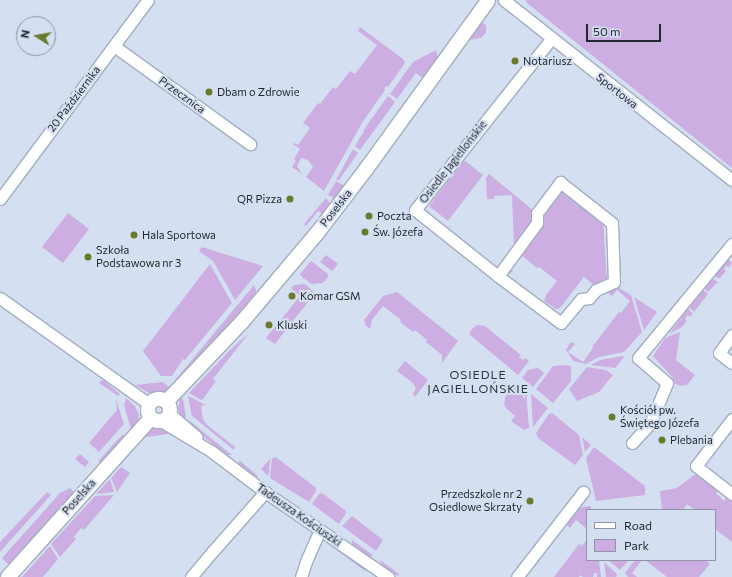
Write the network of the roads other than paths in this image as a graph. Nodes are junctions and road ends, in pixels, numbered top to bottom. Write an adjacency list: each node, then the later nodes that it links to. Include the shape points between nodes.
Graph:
1 (148, 0): 5 (street, 20 Października)
2 (492, 0): 14 (street, Poselska, via 318,232 242,322)
3 (504, 0): 4 (street, Sportowa)
4 (551, 38): 7 (street, Sportowa); 10 (street, Osiedle Jagiellońskie, via 415,210)
5 (114, 46): 6 (street, Przecznica); 8 (street, 20 Października)
6 (250, 144)
7 (732, 180)
8 (0, 199)
9 (732, 244): 16 (street, via 638,358 667,384 650,424)
10 (498, 276): 10 (street, Osiedle Jagiellońskie, via 561,323 581,299 589,298 596,290 614,282 612,223 560,182 537,213 538,222)
11 (0, 298): 14 (street, Tadeusza Kościuszki)
12 (732, 335): 13 (street, via 719,353)
13 (732, 363)
14 (160, 412): 17 (street, Tadeusza Kościuszki); 21 (street, Poselska)
15 (732, 419): 19 (street, via 696,466)
16 (632, 443)
17 (265, 492): 20 (street, Tadeusza Kościuszki); 22 (street, via 212,550)
18 (583, 492): 25 (street)
19 (732, 494)
20 (320, 530): 23 (street); 24 (street, Tadeusza Kościuszki)
21 (8, 577)
22 (192, 577)
23 (301, 577)
24 (388, 577)
25 (517, 577)

